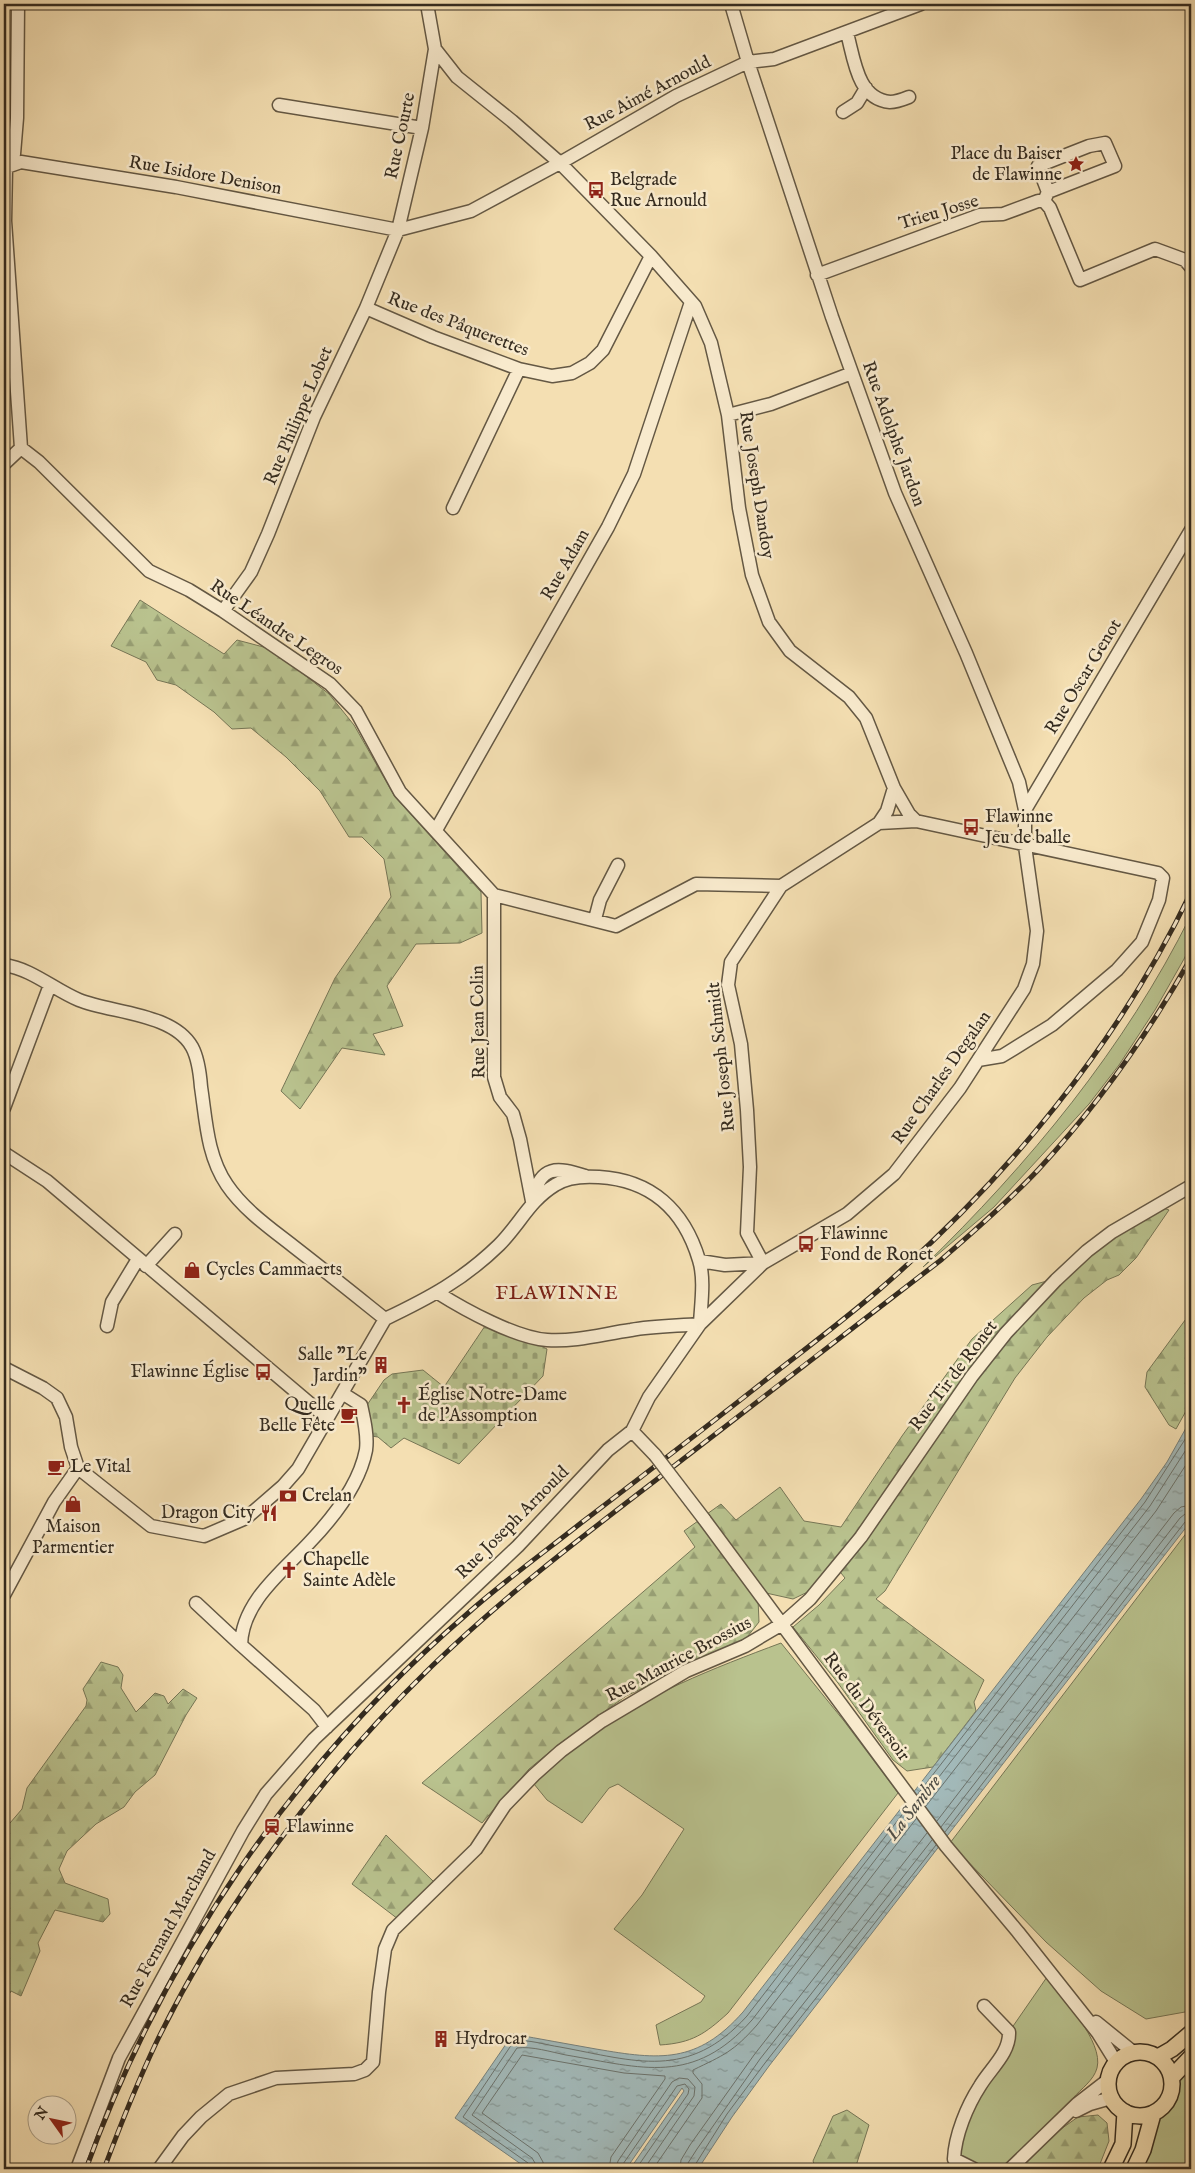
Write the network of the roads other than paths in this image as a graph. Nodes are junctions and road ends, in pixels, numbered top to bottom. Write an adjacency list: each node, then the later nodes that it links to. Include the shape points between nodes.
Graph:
1 (18, 4): 14 (street, via 17,118 14,154)
2 (427, 4): 6 (street)
3 (732, 4): 7 (street, Rue Adolphe Jardon)
4 (921, 4): 5 (street, Rue Aimé Arnould)
5 (847, 33): 7 (street, Rue Aimé Arnould, via 774,59); 8 (street, via 862,85)
6 (435, 49): 12 (street, Rue Courte); 13 (street, Rue Joseph Dandoy, via 457,77)
7 (748, 62): 13 (street, Rue Aimé Arnould, via 676,96); 19 (street, Rue Adolphe Jardon)
8 (866, 88): 9 (street, via 873,96 891,102); 11 (street, via 857,103)
9 (909, 98)
10 (279, 105): 12 (street)
11 (843, 112)
12 (422, 128): 16 (street, Rue Courte)
13 (560, 163): 16 (street, Rue Aimé Arnould, via 471,211); 17 (street, Rue Joseph Dandoy)
14 (5, 168): 16 (street, Rue Isidore Denison, via 21,162 176,187); 25 (street, via 5,221)
15 (1046, 196): 15 (street, via 1114,166 1106,143 1089,146 1038,166); 18 (street, via 1080,280 1155,249 1185,260); 19 (street, Trieu Josse, via 1003,214 980,215)
16 (398, 230): 21 (street, Rue Philippe Lobet)
17 (651, 256): 20 (street, Rue Joseph Dandoy); 22 (street, Rue des Pâquerettes, via 604,350 590,363 572,373 552,376)
18 (1191, 267)
19 (817, 274): 23 (street, Rue Adolphe Jardon)
20 (691, 302): 24 (street, Rue Joseph Dandoy, via 711,343); 34 (street, Rue Adam, via 634,474 608,527)
21 (366, 308): 22 (street, Rue des Pâquerettes); 29 (street, Rue Philippe Lobet, via 314,417 251,572)
22 (519, 369): 27 (street)
23 (852, 373): 24 (street, via 772,404); 31 (street, Rue Adolphe Jardon, via 895,493 1019,782)
24 (728, 415): 30 (street, Rue Joseph Dandoy, via 739,508 752,575 769,622 790,651 849,697 866,718)
25 (21, 448): 26 (street); 29 (street, Rue Léandre Legros, via 149,571)
26 (4, 464)
27 (453, 508)
28 (1191, 530): 31 (street, Rue Oscar Genot)
29 (223, 611): 34 (street, Rue Léandre Legros, via 330,684 356,711 400,792)
30 (894, 788): 32 (street, Rue Joseph Dandoy); 33 (street, via 887,811)
31 (1025, 810): 35 (street)
32 (916, 822): 33 (street); 35 (street)
33 (879, 823): 37 (street, Rue Joseph Schmidt)
34 (436, 830): 38 (street, Rue Léandre Legros)
35 (1025, 846): 42 (street, Rue Charles Degalan, via 1036,931 1033,964 1024,989); 42 (street, via 1158,873 1163,878 1159,900 1142,942 1117,970 1052,1025 1002,1056)
36 (618, 865): 39 (street, via 600,900)
37 (780, 886): 39 (street, via 696,884 616,926); 50 (street, Rue Joseph Schmidt, via 731,962 728,985 741,1044 747,1110 750,1167 748,1233)
38 (494, 895): 39 (street); 46 (street, Rue Jean Colin, via 494,1077 520,1139)
39 (595, 920)
40 (4, 965): 41 (street, via 34,975)
41 (50, 985): 43 (street); 52 (street, via 80,1000 171,1027 187,1042 192,1047 199,1071 213,1156 228,1186 254,1216)
42 (978, 1060): 50 (street, Rue Charles Degalan, via 930,1130 873,1194 847,1214)
43 (4, 1108)
44 (4, 1153): 49 (street, via 47,1181)
45 (1191, 1186): 62 (street, Rue Tir de Ronet, via 1087,1250 1006,1333 972,1376 861,1537 820,1588)
46 (532, 1201): 48 (street, via 557,1184 585,1176 620,1178 648,1189 669,1204 686,1229); 51 (street, via 516,1227 499,1245 469,1272)
47 (175, 1234): 49 (street)
48 (700, 1261): 50 (street, Rue Charles Degalan, via 724,1265); 53 (street)
49 (142, 1262): 54 (street, via 112,1302); 57 (street)
50 (762, 1263): 53 (street, Rue Charles Degalan)
51 (438, 1293): 52 (street); 53 (street, via 489,1320 526,1336 546,1340)
52 (385, 1319): 56 (street)
53 (700, 1324): 58 (street, Rue Joseph Arnould, via 649,1396)
54 (107, 1326)
55 (4, 1368): 59 (street, via 57,1398 66,1416)
56 (342, 1393): 57 (street); 63 (street, via 361,1405 366,1449 359,1475 335,1513 252,1606)
57 (327, 1418): 59 (street, via 298,1469 283,1486 246,1518 204,1536 151,1526)
58 (632, 1430): 62 (street, Rue du Déversoir, bridge, via 704,1519); 64 (street, Rue Joseph Arnould, via 608,1450 518,1546)
59 (78, 1468): 60 (street, via 54,1502)
60 (4, 1595)
61 (196, 1603): 63 (street)
62 (782, 1624): 65 (street, Rue du Déversoir, via 955,1857); 80 (street, Rue Maurice Brossius, via 745,1646 686,1671 602,1721 534,1774 505,1805 476,1849 393,1930 383,1966 373,2062 365,2070 354,2074 276,2078 229,2094 201,2117)
63 (242, 1645): 64 (street, via 314,1710)
64 (327, 1727): 79 (street, Rue Fernand Marchand, via 285,1770 243,1831 119,2058)
65 (1074, 2003): 68 (street, Rue du Déversoir); 71 (street, Rue du Déversoir)
66 (984, 2006): 78 (street, via 1009,2032 1009,2043 979,2087 966,2114)
67 (1191, 2032): 69 (main road)
68 (1133, 2052): 69 (main road); 71 (main road)
69 (1158, 2057): 72 (main road)
70 (1191, 2057): 72 (main road)
71 (1116, 2062): 73 (main road)
72 (1172, 2076): 76 (main road, via 1169,2099)
73 (1108, 2080): 74 (main road); 77 (street)
74 (1111, 2098): 75 (main road); 77 (street, via 1090,2104)
75 (1125, 2112): 76 (main road, via 1139,2116); 83 (main road, via 1123,2144)
76 (1153, 2114): 84 (main road)
77 (1062, 2120): 82 (street)
78 (951, 2164): 81 (street)
79 (77, 2169)
80 (158, 2169)
81 (974, 2169)
82 (1010, 2169)
83 (1111, 2169)
84 (1134, 2169)

